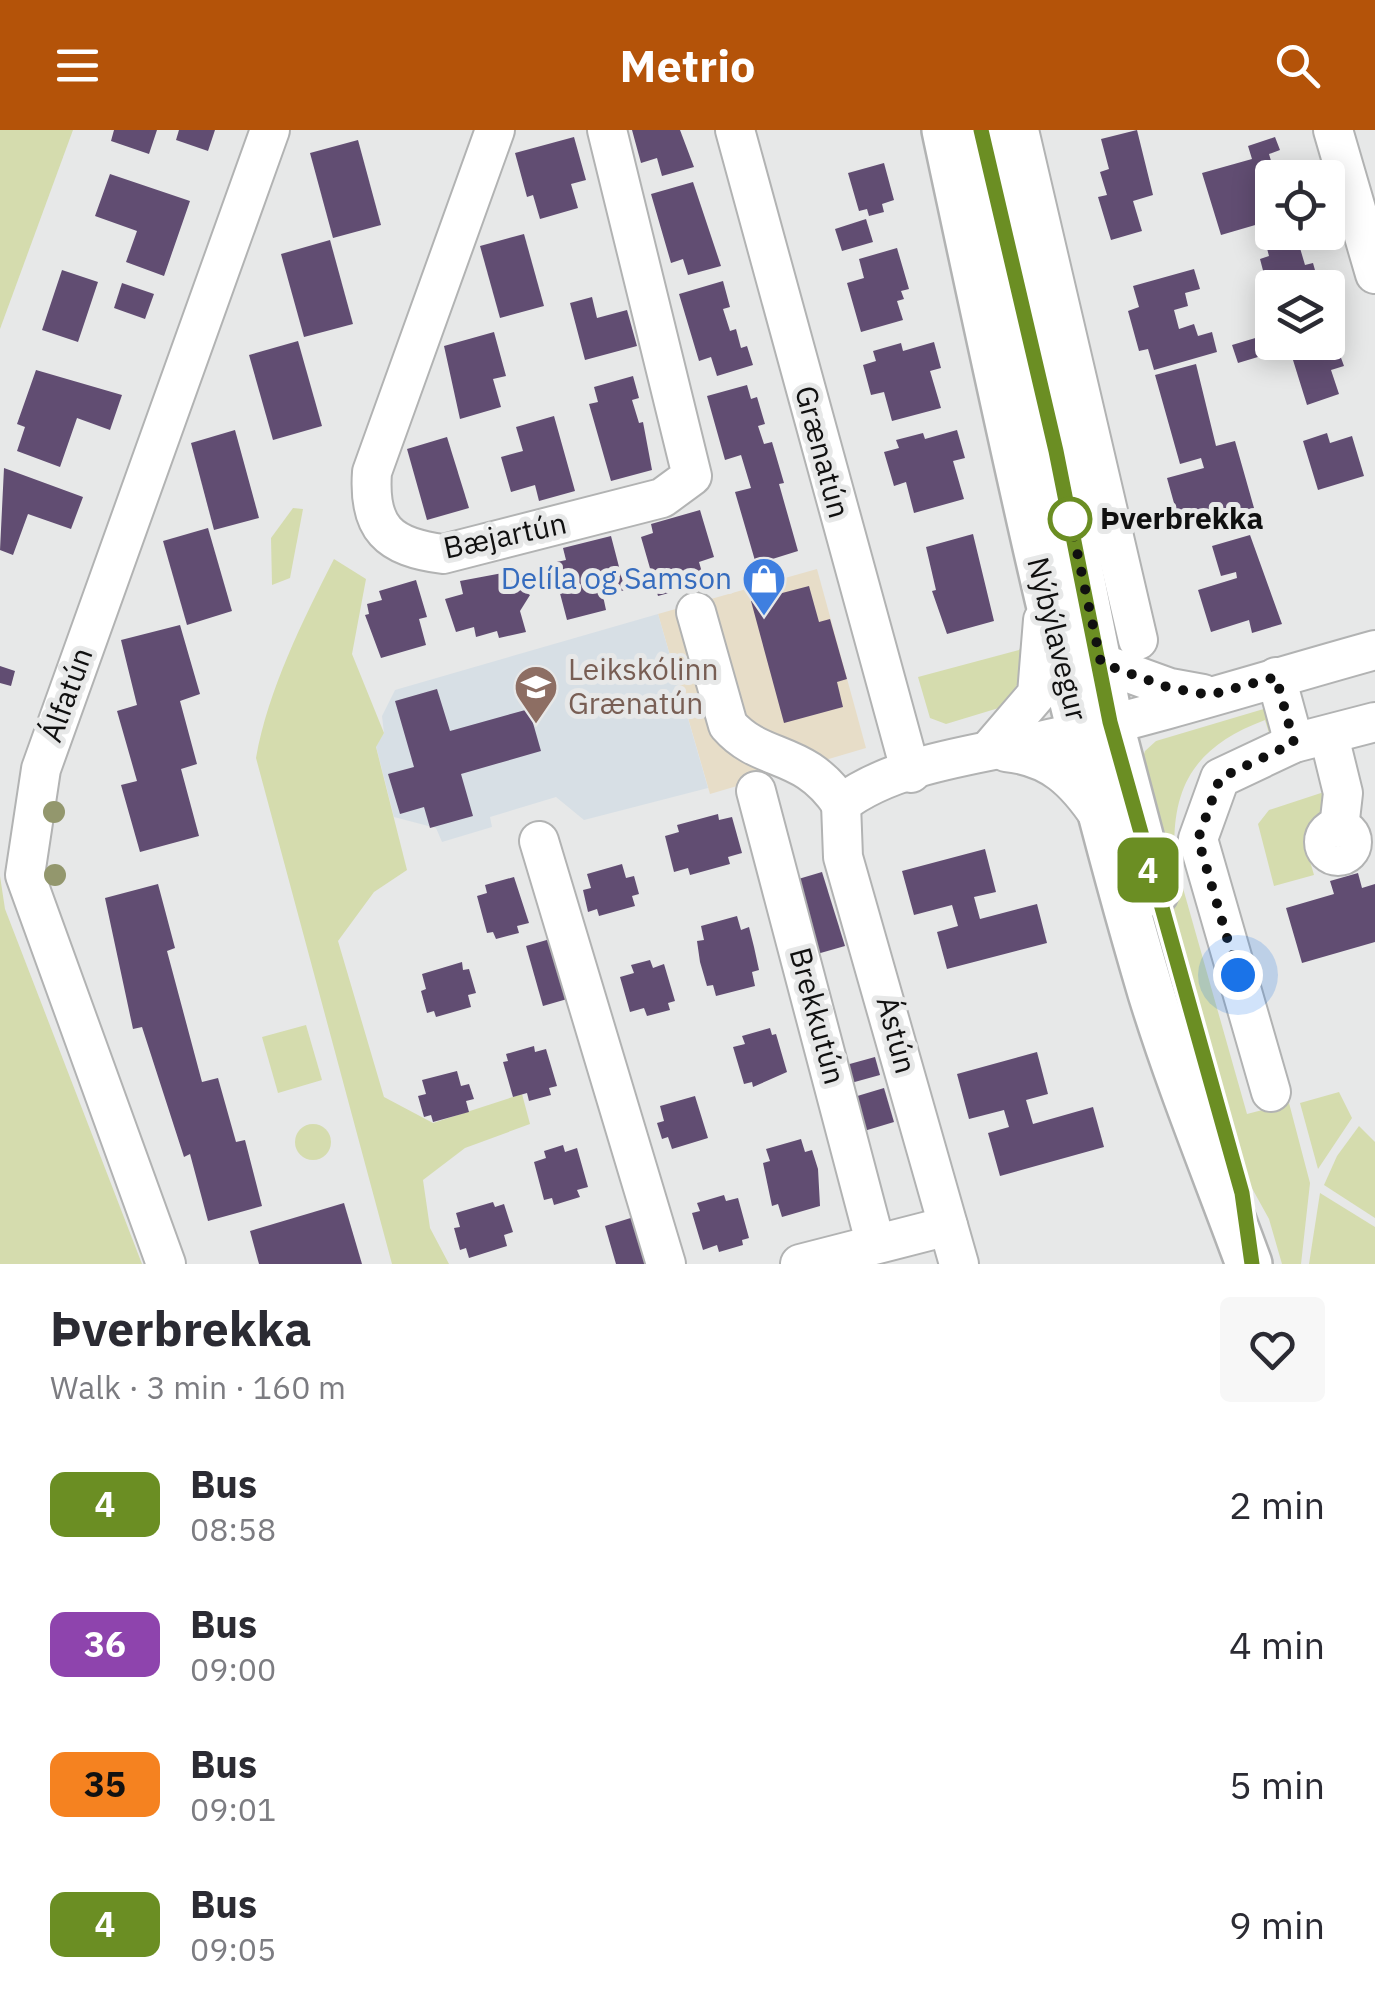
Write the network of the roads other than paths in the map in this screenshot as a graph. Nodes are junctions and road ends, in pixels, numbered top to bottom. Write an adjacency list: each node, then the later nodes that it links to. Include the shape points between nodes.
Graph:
1 (270, 130): 30 (street, Álfatún, via 41,769 26,875)
2 (495, 130): 3 (street, Bæjartún, via 372,472 370,505 385,534 416,551 443,554 662,498 692,476)
3 (607, 130)
4 (735, 130): 21 (street, Grænatún)
5 (944, 130): 10 (main road, Nýbýlavegur)
6 (981, 130): 10 (main road, Nýbýlavegur)
7 (1018, 130): 10 (street, Nýbýlavegur)
8 (1333, 130): 9 (street)
9 (1375, 274)
10 (1055, 450): 11 (main road, Nýbýlavegur); 14 (main road, Nýbýlavegur)
11 (1043, 593): 18 (main road, Nýbýlavegur); 20 (street, via 1036,694)
12 (696, 612): 23 (street, via 728,725 740,738 805,765)
13 (1375, 650): 15 (street)
14 (1120, 651): 16 (street, via 1170,688); 18 (main road, Nýbýlavegur)
15 (1276, 677): 16 (street); 19 (street)
16 (1210, 695): 18 (street)
17 (1375, 722): 19 (street)
18 (1096, 726): 20 (street); 24 (main road, Nýbýlavegur); 34 (main road, Nýbýlavegur, via 1242,1193)
19 (1311, 740): 25 (street, via 1344,793); 27 (street, via 1220,778 1198,839)
20 (989, 750): 21 (street); 24 (street, Nýbýlavegur, via 1052,763)
21 (910, 773): 23 (street, via 864,786)
22 (756, 791): 29 (street, Brekkutún)
23 (841, 804): 28 (street, Ástún, via 843,856)
24 (1102, 820): 34 (main road, Nýbýlavegur, via 1153,998)
25 (1340, 828)
26 (539, 842): 31 (street)
27 (1271, 1092)
28 (948, 1226): 29 (street); 33 (street, Ástún)
29 (875, 1242): 32 (street)
30 (166, 1264)
31 (666, 1264)
32 (800, 1264)
33 (959, 1264)
34 (1250, 1264)

